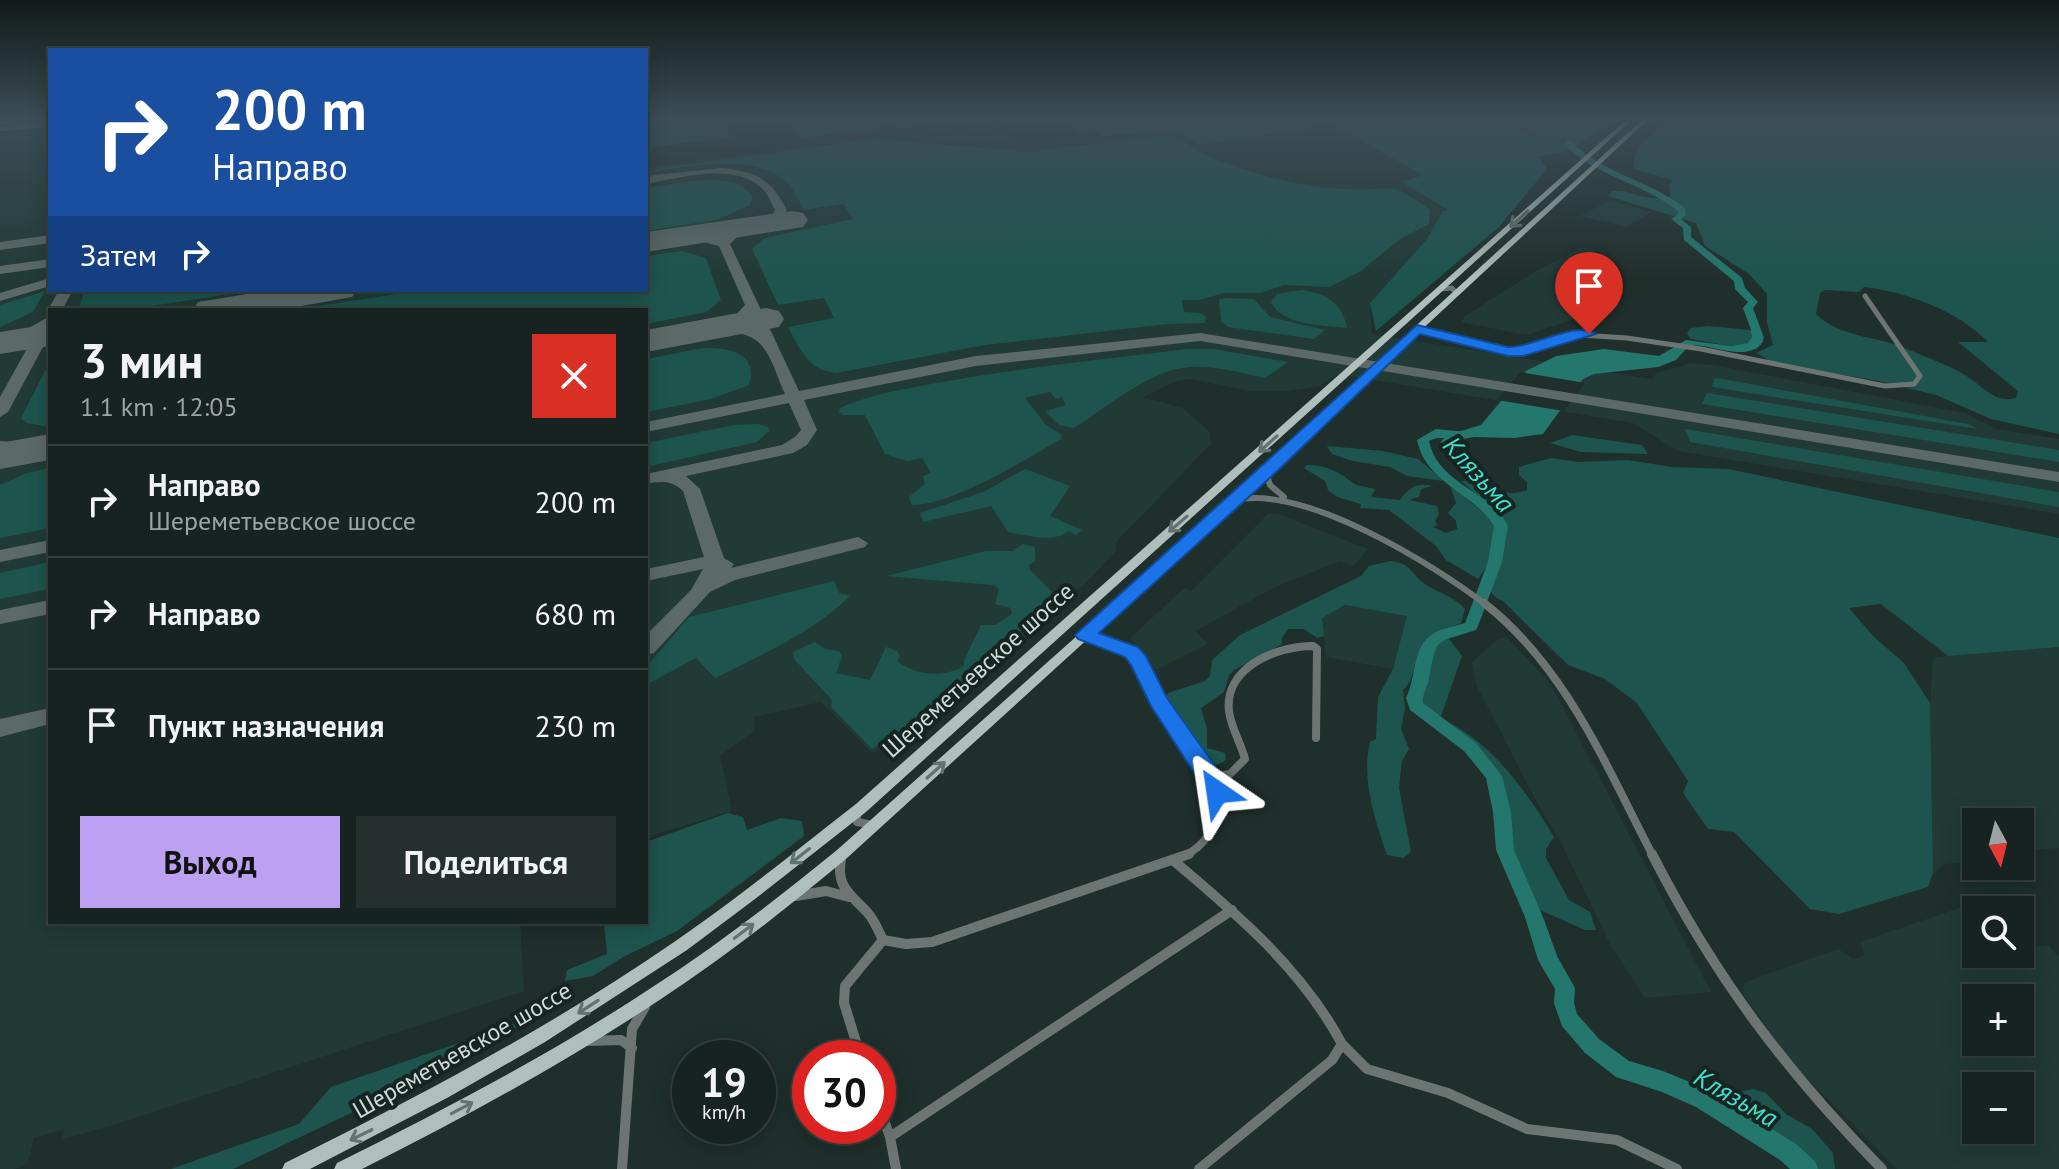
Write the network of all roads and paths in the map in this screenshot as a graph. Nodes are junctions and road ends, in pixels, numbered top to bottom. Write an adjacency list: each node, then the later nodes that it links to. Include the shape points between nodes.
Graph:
1 (1571, 172): 3 (main road, Шереметьевское шоссе, one-way to 3)
2 (1589, 172): 4 (main road, Шереметьевское шоссе)
3 (1441, 289): 4 (street); 13 (main road, Шереметьевское шоссе, one-way to 13)
4 (1456, 293): 6 (main road, Шереметьевское шоссе)
5 (1865, 296): 6 (street, via 1920,376 1914,384 1885,386 1589,334 1523,352)
6 (1417, 329): 7 (main road, Шереметьевское шоссе)
7 (1266, 472): 8 (street, via 1270,485); 9 (main road, Шереметьевское шоссе)
8 (1289, 500): 9 (street, via 1259,495); 34 (street, via 1458,582 1530,646 1575,706 1700,943 1775,1055)
9 (1234, 501): 10 (main road, Шереметьевское шоссе)
10 (1085, 635): 12 (street, via 1131,652); 14 (main road, Шереметьевское шоссе, one-way to 10)
11 (1316, 738): 12 (street, via 1317,649 1306,645 1261,660 1238,676 1229,713 1245,759 1230,774)
12 (1212, 777): 16 (street, via 1217,792 1212,829 1204,844)
13 (861, 808): 14 (street, via 857,822); 28 (main road, Шереметьевское шоссе, one-way to 28, via 682,944 545,1034)
14 (878, 822): 15 (main road, Шереметьевское шоссе)
15 (842, 854): 17 (main road, Шереметьевское шоссе); 18 (street, via 838,880)
16 (1174, 861): 19 (street); 20 (street, via 932,942)
17 (789, 897): 18 (street, via 826,891); 21 (main road, Шереметьевское шоссе, one-way to 17)
18 (849, 897): 20 (street, via 875,922)
19 (1232, 910): 23 (street, via 1329,1016); 26 (street)
20 (883, 940): 22 (street, via 845,986 844,1003)
21 (656, 993): 24 (main road, Шереметьевское шоссе); 25 (street, via 632,1029)
22 (855, 1040)
23 (1342, 1044): 32 (street, via 1332,1060); 33 (street, via 1367,1069 1448,1093 1527,1129 1617,1140)
24 (574, 1045): 25 (street, via 609,1038); 29 (main road, Шереметьевское шоссе, one-way to 24)
25 (632, 1048): 30 (street)
26 (896, 1133)
27 (891, 1144): 31 (street)
28 (291, 1169)
29 (343, 1169)
30 (622, 1169)
31 (896, 1169)
32 (1199, 1169)
33 (1677, 1169)
34 (1882, 1169)

